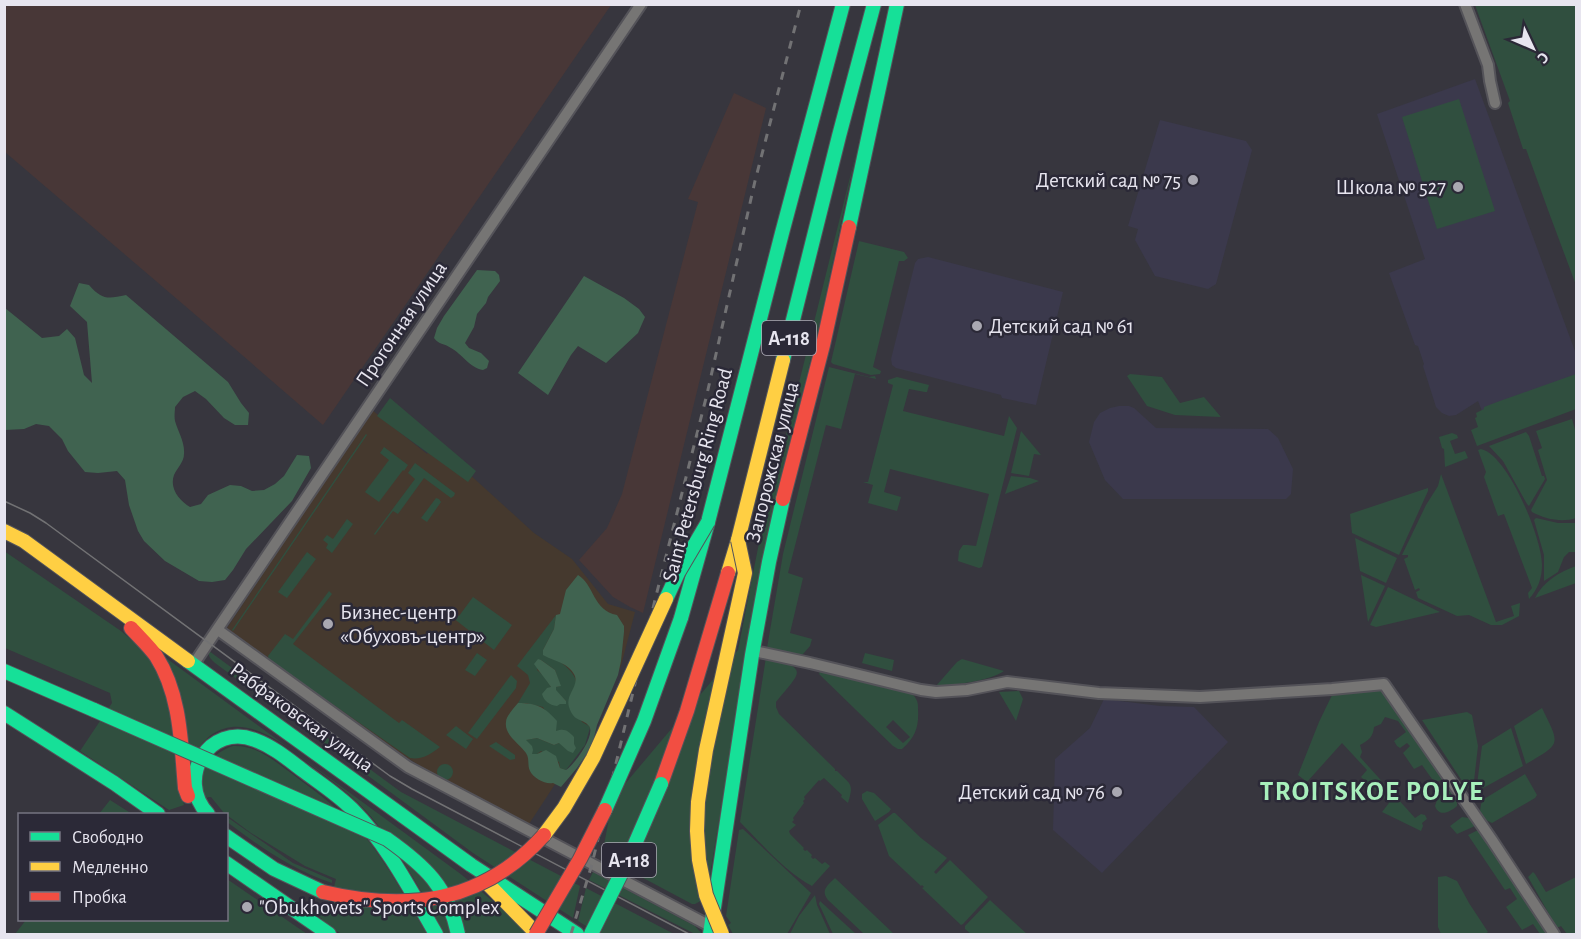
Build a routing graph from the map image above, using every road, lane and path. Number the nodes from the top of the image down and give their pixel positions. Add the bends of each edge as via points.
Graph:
1 (641, 4) edge
2 (843, 4) edge
3 (874, 4) edge
4 (897, 4) edge
5 (1465, 4) edge
6 (1495, 103) dead end
7 (708, 522) junction
8 (4, 533) edge
9 (738, 540) junction
10 (112, 606) junction
11 (218, 630) junction
12 (753, 651) junction
13 (4, 664) edge
14 (193, 665) junction
15 (4, 671) edge
16 (24, 679) junction
17 (4, 713) edge
18 (157, 813) edge
19 (197, 813) edge
20 (207, 813) edge
21 (228, 837) edge
22 (228, 863) edge
23 (471, 865) junction
24 (715, 932) edge
25 (329, 934) edge
26 (436, 934) edge
27 (458, 934) edge
28 (536, 934) edge
29 (577, 934) edge
30 (591, 934) edge
31 (1554, 934) edge

1 - 11 street, Прогонная улица
2 - 7 main road, Saint Petersburg Ring Road / А-118
3 - 9 main road, А-118
4 - 12 main road, Запорожская улица via 848,234 770,560
5 - 6 street via 1488,65
7 - 21 main road, bridge via 678,573 593,758 565,808 525,854 492,877 433,899 381,903 323,892 274,868
7 - 28 main road, Saint Petersburg Ring Road / А-118, bridge via 681,618 619,782
8 - 10 main road, Рабфаковская улица via 24,541
9 - 24 main road, bridge via 745,573 698,802 699,860 717,925
9 - 30 main road, А-118, bridge via 661,784
10 - 14 main road, Рабфаковская улица
10 - 19 main road via 155,654 167,675 173,693 185,788
11 - 14 street, Прогонная улица
11 - 24 street via 408,767
12 - 24 main road, Запорожская улица
12 - 31 street via 936,692 1007,682 1099,693 1200,697 1384,684
13 - 16 main road
14 - 23 main road, Рабфаковская улица
15 - 16 main road
16 - 27 main road, bridge via 387,839 436,880 450,904
17 - 18 main road
20 - 26 main road via 196,798 194,779 200,760 212,746 233,736 270,746 357,814 384,848
22 - 25 main road
23 - 28 main road
23 - 29 main road, Рабфаковская улица

